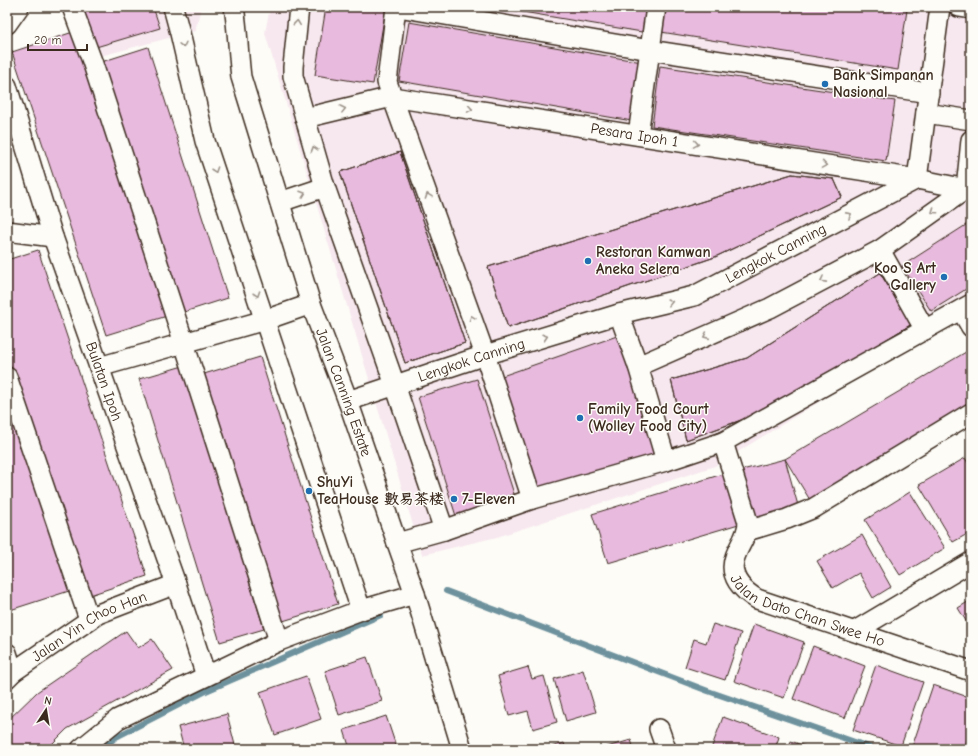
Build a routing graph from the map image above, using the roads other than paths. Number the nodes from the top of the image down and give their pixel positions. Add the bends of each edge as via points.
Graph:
1 (19, 7) edge
2 (72, 7) edge
3 (173, 7) edge
4 (234, 7) edge
5 (245, 7) edge
6 (299, 7) edge
7 (397, 7) edge
8 (656, 7) edge
9 (940, 7) edge
10 (7, 24) edge
11 (238, 32) junction
12 (650, 50) junction
13 (7, 86) edge
14 (928, 93) junction
15 (392, 97) junction
16 (926, 113) junction
17 (305, 118) junction
18 (971, 120) edge
19 (638, 135) junction
20 (15, 138) edge
21 (971, 140) edge
22 (917, 179) junction
23 (325, 187) junction
24 (966, 189) junction
25 (280, 202) junction
26 (7, 231) edge
27 (53, 237) junction
28 (880, 250) junction
29 (311, 304) junction
30 (966, 307) edge
31 (619, 314) junction
32 (265, 320) junction
33 (971, 327) edge
34 (924, 330) junction
35 (184, 343) junction
36 (485, 355) junction
37 (638, 366) junction
38 (99, 367) junction
39 (7, 377) edge
40 (395, 385) junction
41 (348, 400) junction
42 (971, 413) edge
43 (723, 442) junction
44 (666, 461) junction
45 (532, 499) junction
46 (444, 530) junction
47 (747, 531) junction
48 (397, 543) junction
49 (971, 562) edge
50 (176, 584) junction
51 (415, 594) junction
52 (361, 610) junction
53 (89, 620) junction
54 (855, 631) junction
55 (279, 641) junction
56 (7, 653) edge
57 (970, 670) edge
58 (10, 674) edge
59 (206, 676) junction
60 (659, 729) dead end
61 (81, 749) edge
62 (462, 749) edge
63 (666, 749) edge

1 - 10 street
2 - 35 street
3 -> 32 street via 205,141
4 - 11 street, Jalan Canning Estate
5 - 11 street, Jalan Canning Estate
17 -> 6 street via 293,72
7 - 12 street
7 - 15 street via 386,82
8 - 12 street
9 - 14 street
11 - 25 street, Jalan Canning Estate via 241,77
12 - 14 street
12 - 19 street
13 - 20 street, Bulatan Ipoh
14 - 16 street
17 -> 15 street, Pesara Ipoh 1
15 -> 19 street, Pesara Ipoh 1
36 -> 15 street
16 - 18 street
16 - 22 street
23 -> 17 street
19 -> 22 street, Pesara Ipoh 1
20 - 27 street, Bulatan Ipoh
21 - 24 street
22 - 24 street, Pesara Ipoh 1
31 -> 22 street, Lengkok Canning via 694,296
25 -> 23 street
23 - 40 street
24 -> 28 street
25 - 29 street, Jalan Canning Estate
26 - 27 street
27 - 38 street, Bulatan Ipoh
28 - 34 street
28 -> 37 street via 770,308
29 - 32 street
29 - 41 street, Jalan Canning Estate
30 - 33 street
30 - 34 street
36 -> 31 street, Lengkok Canning
31 - 37 street
32 - 35 street
32 - 52 street
34 - 43 street
35 - 38 street
35 - 55 street
36 - 40 street, Lengkok Canning
36 - 45 street
37 - 44 street
38 - 50 street, Bulatan Ipoh
39 - 53 street
40 - 41 street, Lengkok Canning
40 - 46 street
41 - 48 street, Jalan Canning Estate
42 - 47 street via 814,508
43 - 44 street
43 - 47 street via 748,522
44 - 45 street
45 - 46 street
46 - 48 street
47 - 54 street, Jalan Dato Chan Swee Ho via 734,558 734,573 739,585 748,594
48 - 51 street, Jalan Canning Estate
49 - 54 street
50 - 53 street, Jalan Yin Choo Han via 98,614
50 - 59 street, Bulatan Ipoh
51 - 52 street
51 - 62 street, Jalan Canning Estate
52 - 55 street
53 - 58 street, Jalan Yin Choo Han
54 - 57 street, Jalan Dato Chan Swee Ho
55 - 59 street
56 - 58 street
59 - 61 street via 118,719
60 - 63 street

